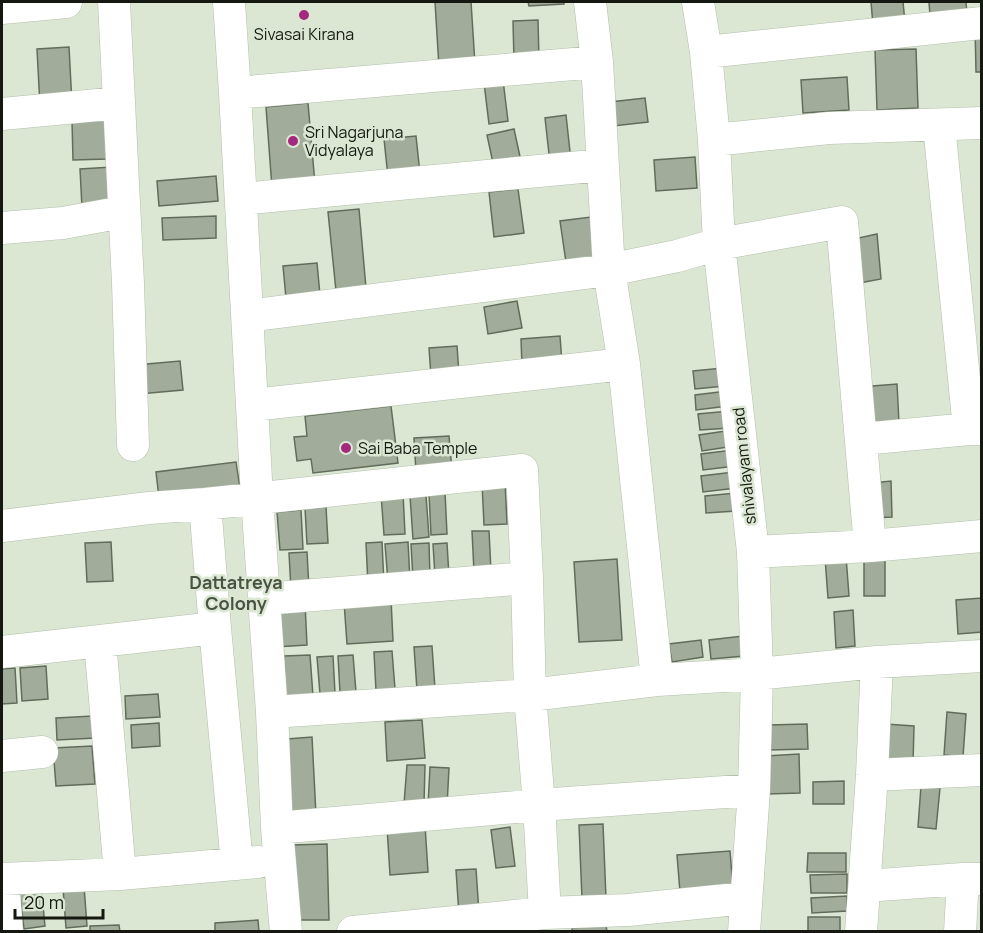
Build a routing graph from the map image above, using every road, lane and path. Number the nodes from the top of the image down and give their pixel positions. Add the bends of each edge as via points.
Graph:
1 (66, 2) edge
2 (114, 2) edge
3 (229, 2) edge
4 (590, 2) edge
5 (699, 2) edge
6 (2, 8) edge
7 (981, 23) edge
8 (706, 52) junction
9 (597, 62) junction
10 (235, 93) junction
11 (119, 103) junction
12 (2, 114) edge
13 (981, 123) edge
14 (939, 125) junction
15 (714, 140) junction
16 (603, 165) junction
17 (241, 199) junction
18 (123, 212) junction
19 (2, 228) edge
20 (719, 244) junction
21 (609, 270) junction
22 (248, 316) junction
23 (970, 321) edge
24 (624, 364) junction
25 (252, 405) junction
26 (975, 429) edge
27 (862, 438) junction
28 (133, 445) dead end
29 (257, 498) junction
30 (205, 504) junction
31 (2, 526) edge
32 (981, 536) edge
33 (870, 546) junction
34 (753, 552) junction
35 (527, 578) junction
36 (264, 599) junction
37 (215, 628) junction
38 (100, 641) junction
39 (2, 652) edge
40 (981, 656) edge
41 (877, 662) junction
42 (757, 674) junction
43 (657, 680) junction
44 (530, 695) junction
45 (272, 712) junction
46 (42, 752) dead end
47 (2, 756) edge
48 (981, 770) edge
49 (872, 775) junction
50 (754, 790) junction
51 (539, 805) junction
52 (277, 828) junction
53 (280, 860) junction
54 (237, 864) junction
55 (120, 874) junction
56 (2, 879) edge
57 (972, 879) edge
58 (865, 885) junction
59 (746, 898) junction
60 (545, 913) junction
61 (628, 921) edge
62 (510, 924) edge
63 (404, 929) edge
64 (7, 932) edge
65 (286, 932) edge
66 (352, 932) edge
67 (744, 932) edge
68 (861, 932) edge
69 (960, 932) edge

1 - 6 street
2 - 11 street
3 - 10 street
4 - 9 street
5 - 8 street, shivalayam road
7 - 8 street
8 - 15 street, shivalayam road
9 - 10 street
9 - 16 street
10 - 17 street
11 - 12 street
11 - 18 street
13 - 14 street
14 - 15 street via 829,128
14 - 23 street
15 - 20 street, shivalayam road
16 - 17 street
16 - 21 street
17 - 22 street
18 - 19 street via 63,223
18 - 28 street
20 - 21 street
20 - 27 street via 842,222
20 - 34 street, shivalayam road
21 - 22 street
21 - 24 street
22 - 25 street
23 - 26 street
24 - 25 street
24 - 43 street
25 - 29 street
26 - 27 street
27 - 33 street
29 - 30 street
29 - 35 street via 522,470
29 - 36 street
30 - 31 street
30 - 37 street
32 - 33 street
33 - 34 street
34 - 42 street, shivalayam road
35 - 36 street
35 - 44 street
36 - 45 street
37 - 38 street
37 - 54 street
38 - 39 street
38 - 55 street
40 - 41 street
41 - 42 street
41 - 49 street
42 - 43 street
42 - 50 street, shivalayam road
43 - 44 street
44 - 45 street
44 - 51 street
45 - 52 street
46 - 47 street
48 - 49 street
49 - 58 street
50 - 51 street
50 - 59 street, shivalayam road
51 - 52 street
51 - 60 street
52 - 53 street
53 - 54 street
53 - 65 street
54 - 55 street
55 - 56 street
56 - 64 street
57 - 58 street
57 - 69 street
58 - 68 street
59 - 61 street
59 - 67 street, shivalayam road
60 - 61 street
60 - 62 street
62 - 63 street
63 - 66 street

